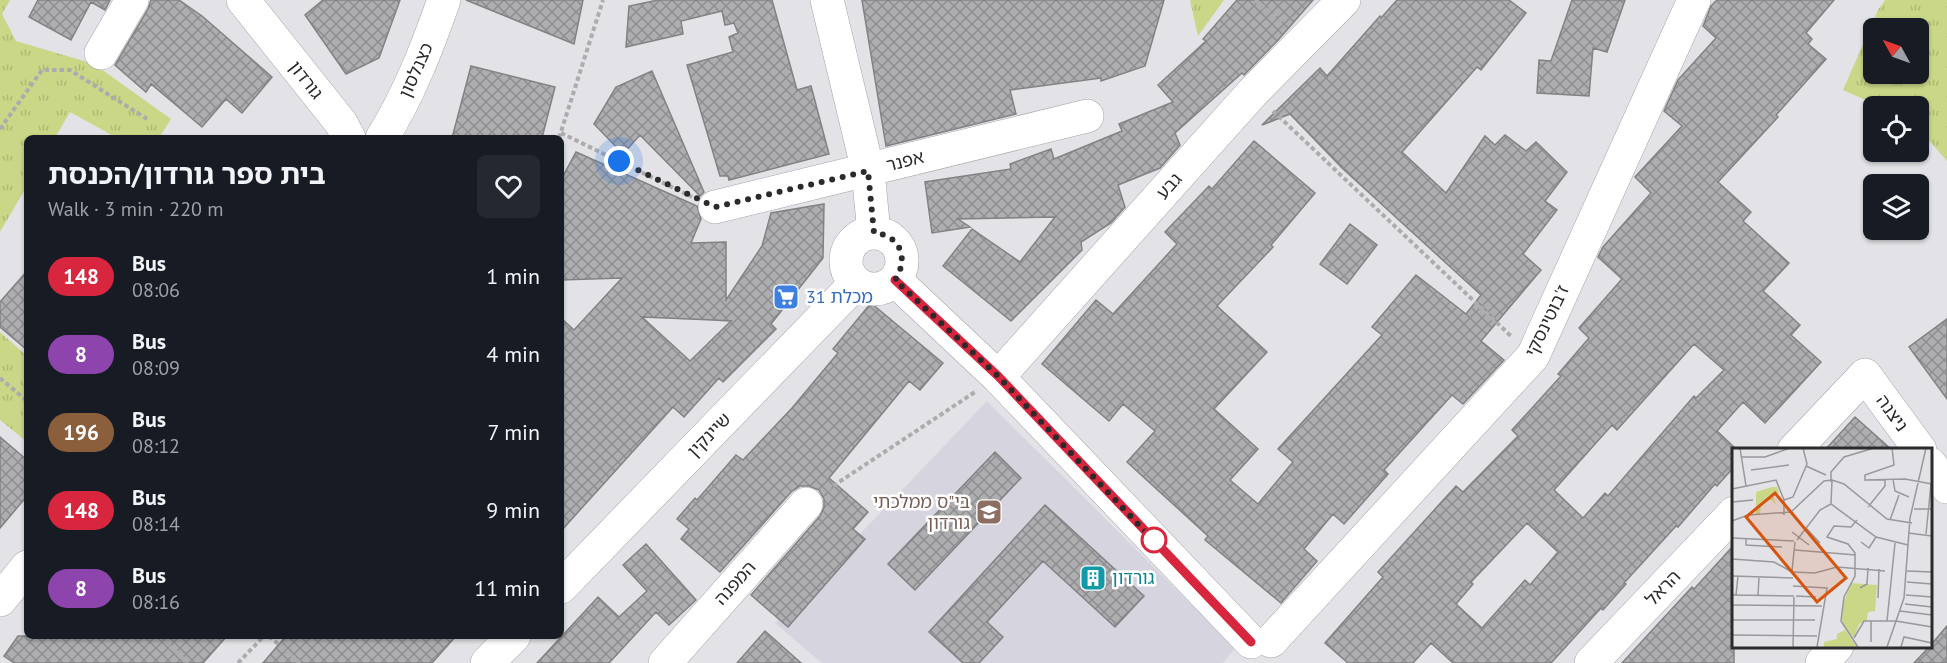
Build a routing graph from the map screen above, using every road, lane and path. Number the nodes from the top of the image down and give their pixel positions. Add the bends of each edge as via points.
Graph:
1 (132, 0) edge
2 (243, 0) edge
3 (444, 0) edge
4 (603, 0) edge
5 (827, 0) edge
6 (1255, 0) edge
7 (1344, 0) edge
8 (1694, 0) edge
9 (1305, 39) junction
10 (101, 53) dead end
11 (1253, 92) junction
12 (328, 108) junction
13 (1087, 116) dead end
14 (147, 119) dead end
15 (0, 129) edge
16 (387, 130) edge
17 (561, 133) joint
18 (348, 135) edge
19 (868, 171) junction
20 (715, 207) joint
21 (874, 233) junction
22 (895, 280) junction
23 (856, 283) junction
24 (1533, 356) junction
25 (998, 376) junction
26 (0, 378) edge
27 (24, 398) edge
28 (1947, 443) edge
29 (1796, 448) edge
30 (1919, 448) edge
31 (1932, 454) edge
32 (1932, 467) edge
33 (1947, 487) edge
34 (806, 504) joint
35 (1732, 515) edge
36 (24, 571) edge
37 (564, 584) edge
38 (0, 600) edge
39 (162, 639) edge
40 (261, 639) edge
41 (272, 639) edge
42 (511, 639) edge
43 (1835, 648) edge
44 (1262, 657) edge
45 (188, 663) edge
46 (238, 663) edge
47 (300, 663) edge
48 (487, 663) edge
49 (665, 663) edge
50 (1591, 663) edge
51 (1821, 663) edge

1 - 10 street
2 - 12 street, גורדון
3 - 16 street, כצנלסון via 424,58
4 - 17 path
5 - 19 street
6 - 9 path
7 - 9 street, גבע
8 - 24 street, ז'בוטינסקי
9 - 11 street, גבע
11 - 24 path
11 - 25 street, גבע
12 - 16 street, גורדון
12 - 18 street
13 - 19 street, אפנר
14 - 15 path via 70,70 42,70
17 - 20 path
19 - 20 street, אפנר
19 - 21 street
21 - 22 street via 888,237 901,251 901,272
21 - 23 street via 864,235 849,248 846,264
22 - 23 street via 873,290
22 - 25 street
23 - 37 street, שיינקין
24 - 44 street, ז'בוטינסקי
25 - 34 path
25 - 44 street
26 - 27 path
28 - 31 street
29 - 30 street, ניצנה via 1865,375
32 - 33 street
34 - 49 street, המפנה
35 - 50 street, הראל
36 - 38 street
39 - 45 path
40 - 46 path
41 - 47 path
42 - 48 street
43 - 51 street

